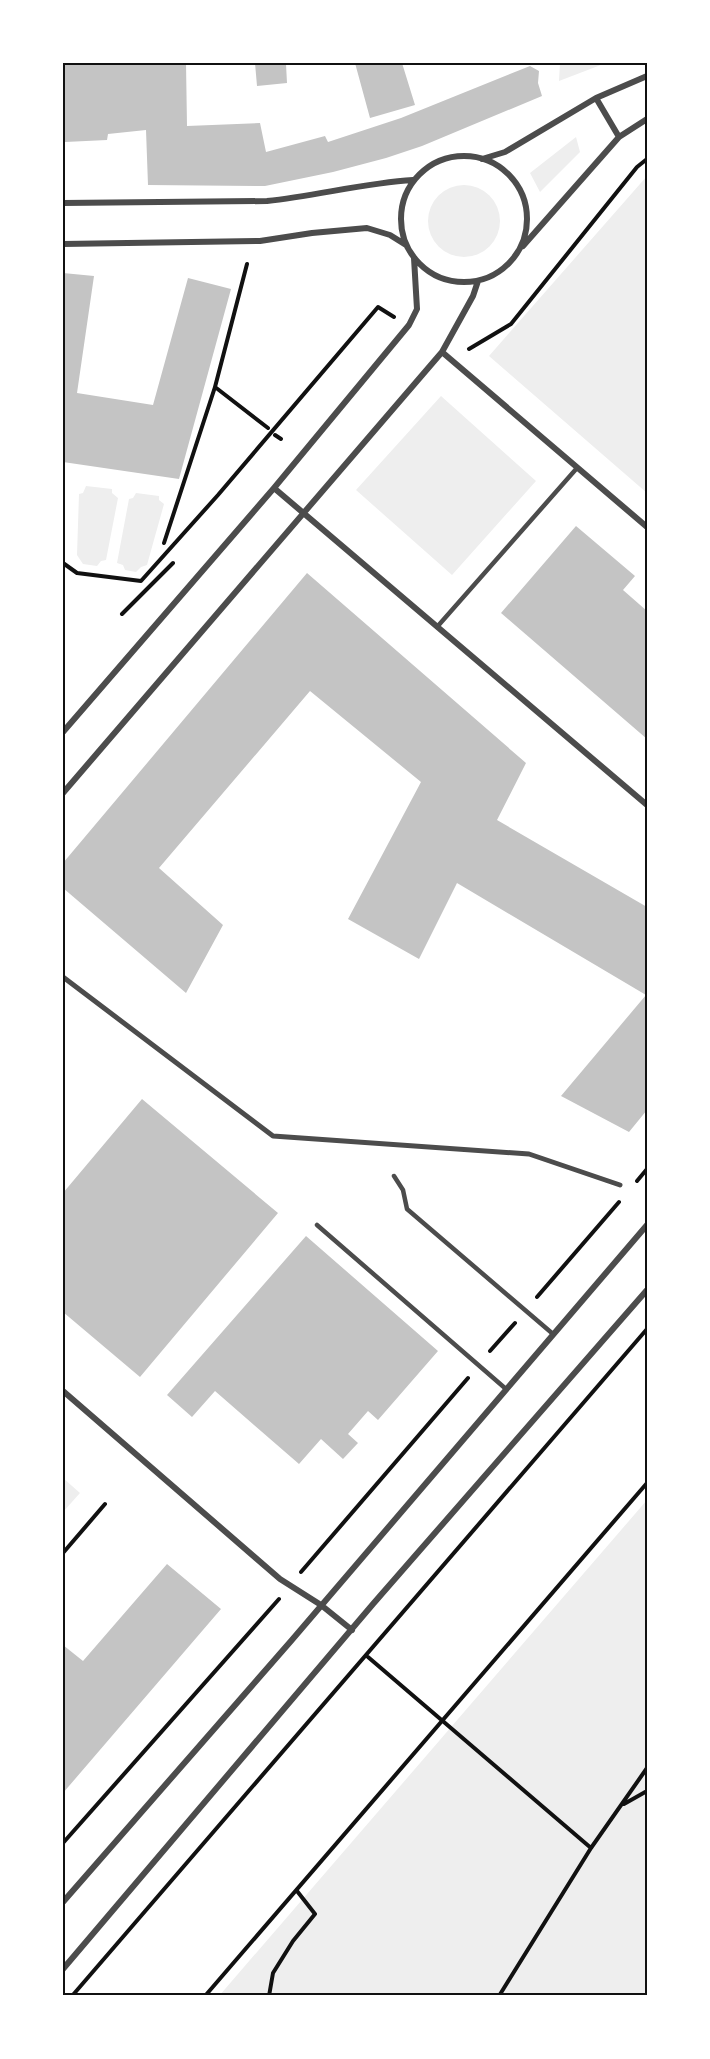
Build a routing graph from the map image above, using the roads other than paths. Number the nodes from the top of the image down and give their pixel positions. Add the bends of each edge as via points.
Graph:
1 (647, 76) edge
2 (596, 98) junction
3 (647, 119) edge
4 (619, 137) junction
5 (482, 159) junction
6 (413, 180) junction
7 (63, 203) edge
8 (63, 244) edge
9 (406, 244) junction
10 (515, 256) junction
11 (414, 258) junction
12 (478, 281) junction
13 (442, 352) junction
14 (578, 468) junction
15 (274, 489) junction
16 (304, 514) junction
17 (647, 527) edge
18 (437, 627) junction
19 (63, 732) edge
20 (63, 793) edge
21 (647, 805) edge
22 (63, 977) edge
23 (394, 1176) dead end
24 (620, 1185) dead end
25 (316, 1225) dead end
26 (647, 1225) edge
27 (647, 1290) edge
28 (553, 1334) junction
29 (506, 1389) junction
30 (63, 1390) edge
31 (321, 1605) junction
32 (352, 1630) junction
33 (63, 1902) edge
34 (63, 1969) edge

1 - 2 street
2 - 4 street
2 - 5 street via 505,152
3 - 4 street
4 - 10 street
5 - 6 street via 444,159
5 - 10 street via 504,171 525,203 527,227
6 - 7 street via 267,201
6 - 9 street via 400,214
8 - 9 street via 274,240 367,228
9 - 11 street
10 - 12 street via 498,272
11 - 12 street via 446,280
11 - 15 street via 417,309 409,325
12 - 13 street
13 - 14 street
13 - 16 street
14 - 17 street
14 - 18 lane
15 - 16 street
15 - 19 street
16 - 18 street
16 - 20 street
18 - 21 street
22 - 24 street via 273,1136 529,1154
23 - 28 lane via 403,1190 407,1209
25 - 29 lane
26 - 28 street
27 - 32 street
28 - 29 street
29 - 31 street
30 - 31 street via 280,1579
31 - 32 street
31 - 33 street
32 - 34 street

